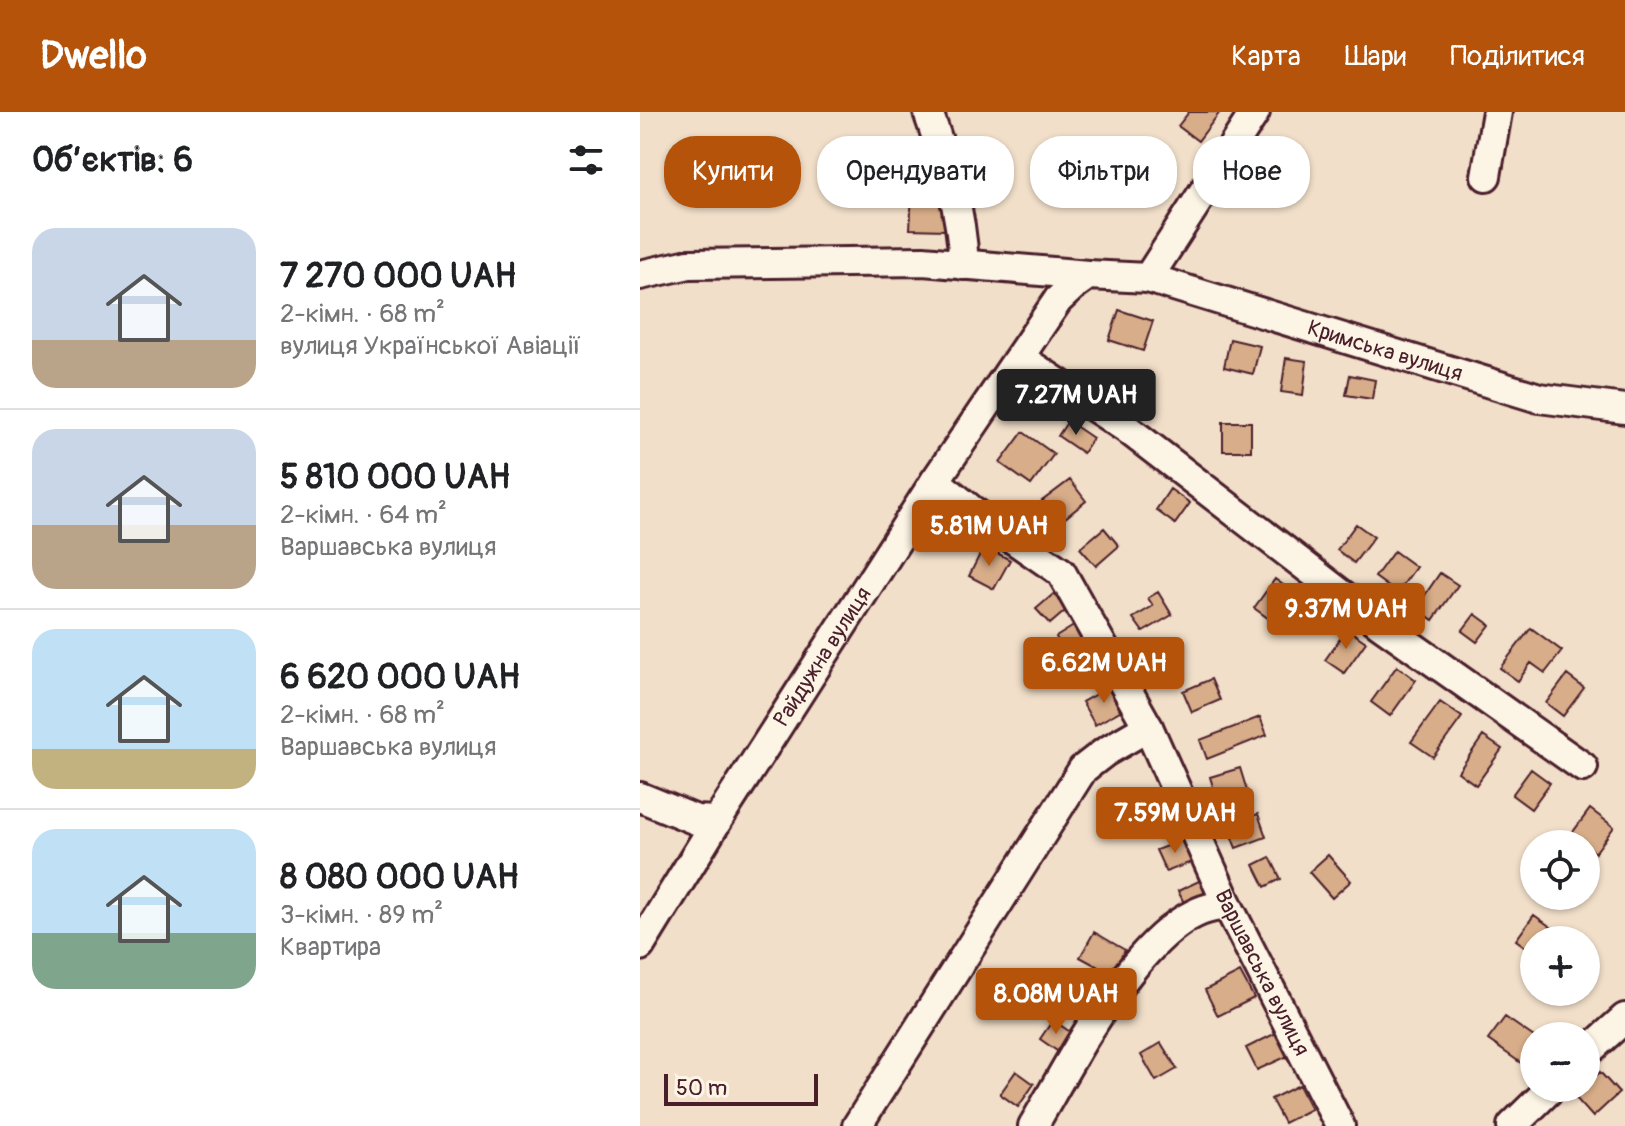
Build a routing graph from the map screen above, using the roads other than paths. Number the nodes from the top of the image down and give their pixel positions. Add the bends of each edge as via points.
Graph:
1 (928, 112) edge
2 (1255, 112) edge
3 (1497, 112) edge
4 (1486, 176) dead end
5 (964, 265) junction
6 (640, 275) edge
7 (1088, 275) junction
8 (1148, 278) junction
9 (1020, 358) junction
10 (1625, 409) edge
11 (935, 481) junction
12 (1148, 727) junction
13 (1583, 767) dead end
14 (640, 797) edge
15 (717, 821) junction
16 (1228, 906) junction
17 (640, 946) edge
18 (1625, 1018) edge
19 (1600, 1040) edge
20 (1537, 1102) edge
21 (857, 1126) edge
22 (1033, 1126) edge
23 (1340, 1126) edge
24 (1512, 1126) edge

1 - 5 street via 952,180
2 - 8 street
3 - 4 street
5 - 6 street via 689,264
5 - 7 street
7 - 8 street
7 - 9 street, Райдужна вулиця via 1058,300
8 - 10 street, Кримська вулиця via 1539,398
9 - 11 street, Райдужна вулиця
9 - 13 street via 1126,428 1379,623
11 - 12 street, Варшавська вулиця via 1061,572
11 - 15 street, Райдужна вулиця
12 - 16 street, Варшавська вулиця
12 - 21 street via 1083,769
14 - 15 street via 696,820
15 - 17 street, Райдужна вулиця
16 - 22 street via 1206,908 1166,932 1139,957
16 - 23 street, Варшавська вулиця
18 - 19 street
20 - 24 street

